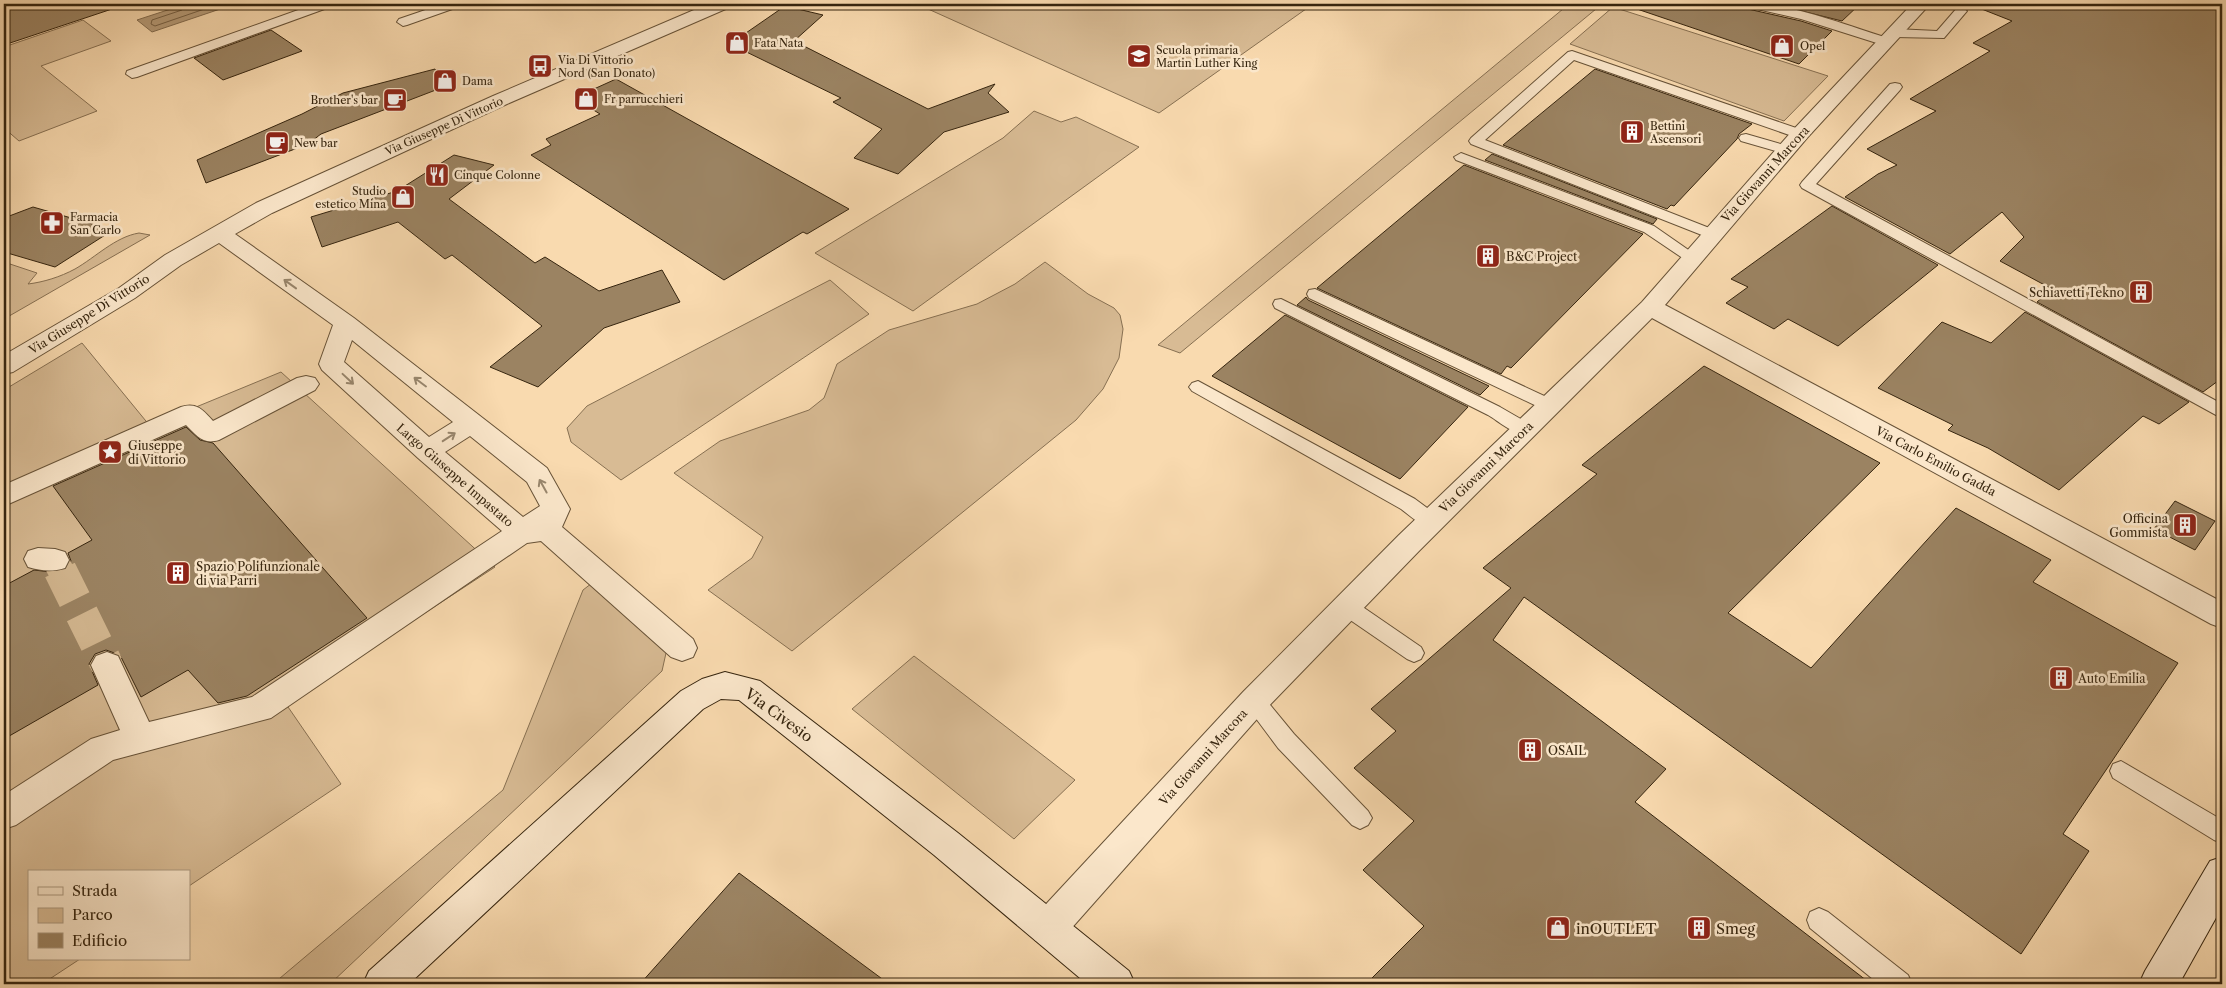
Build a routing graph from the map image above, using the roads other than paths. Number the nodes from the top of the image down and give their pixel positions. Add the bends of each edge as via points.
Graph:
1 (326, 4) edge
2 (454, 4) edge
3 (722, 4) edge
4 (1752, 4) edge
5 (1921, 4) edge
6 (1961, 11) dead end
7 (403, 22) dead end
8 (1891, 38) junction
9 (132, 74) dead end
10 (1895, 86) dead end
11 (1746, 138) dead end
12 (1793, 142) junction
13 (1460, 157) dead end
14 (219, 233) junction
15 (1712, 234) junction
16 (1692, 258) junction
17 (173, 260) junction
18 (1315, 294) dead end
19 (1281, 304) dead end
20 (1650, 307) junction
21 (346, 323) junction
22 (4, 347) edge
23 (4, 366) edge
24 (306, 384) dead end
25 (1198, 387) dead end
26 (1550, 405) junction
27 (2222, 411) edge
28 (472, 422) junction
29 (1525, 429) junction
30 (426, 451) junction
31 (4, 496) edge
32 (1432, 521) junction
33 (541, 524) junction
34 (1347, 607) junction
35 (2222, 616) edge
36 (682, 648) dead end
37 (1414, 653) dead end
38 (107, 666) tunnel mouth
39 (1254, 701) junction
40 (140, 738) junction
41 (2121, 771) dead end
42 (4, 814) edge
43 (1360, 818) dead end
44 (2222, 832) edge
45 (2222, 873) edge
46 (1819, 920) dead end
47 (1048, 928) junction
48 (382, 984) edge
49 (1116, 984) edge
50 (1899, 984) edge
51 (2158, 984) edge

1 - 9 lane
2 - 7 lane
3 - 14 street, Via Giuseppe Di Vittorio via 500,100 264,208
4 - 8 lane
5 - 8 street, Via Giovanni Marcora
6 - 8 lane via 1940,35
8 - 12 street, Via Giovanni Marcora
10 - 27 lane via 1807,185
11 - 12 lane
12 - 15 street, Via Giovanni Marcora
12 - 15 lane via 1572,55 1476,141
13 - 16 lane via 1649,229
14 - 17 street, Via Giuseppe Di Vittorio
21 -> 14 street
15 - 16 street, Via Giovanni Marcora
16 - 20 street, Via Giovanni Marcora
17 - 22 street, Via Giuseppe Di Vittorio via 113,286
17 - 23 street, Via Giuseppe Di Vittorio via 127,293
18 - 26 lane
19 - 29 lane
20 - 26 street, Via Giovanni Marcora
20 - 35 street, Via Carlo Emilio Gadda
28 -> 21 street
21 -> 30 street, Largo Giuseppe Impastato via 331,364
24 - 31 street via 210,434 190,413
25 - 32 lane via 1408,504
26 - 29 street, Via Giovanni Marcora
30 -> 28 street
33 -> 28 street via 537,475
29 - 32 street, Via Giovanni Marcora
30 - 33 street, Largo Giuseppe Impastato via 506,517
32 - 34 street, Via Giovanni Marcora
33 - 36 street
33 - 40 street via 260,708
34 - 37 lane
34 - 39 street, Via Giovanni Marcora
38 - 40 street
39 - 43 lane via 1286,741
39 - 47 street, Via Giovanni Marcora
40 - 42 street via 103,749
41 - 44 lane
45 - 51 street
46 - 50 lane
47 - 48 street, Via Civesio via 749,690 730,684 710,689 692,700
47 - 49 street, Via Civesio

